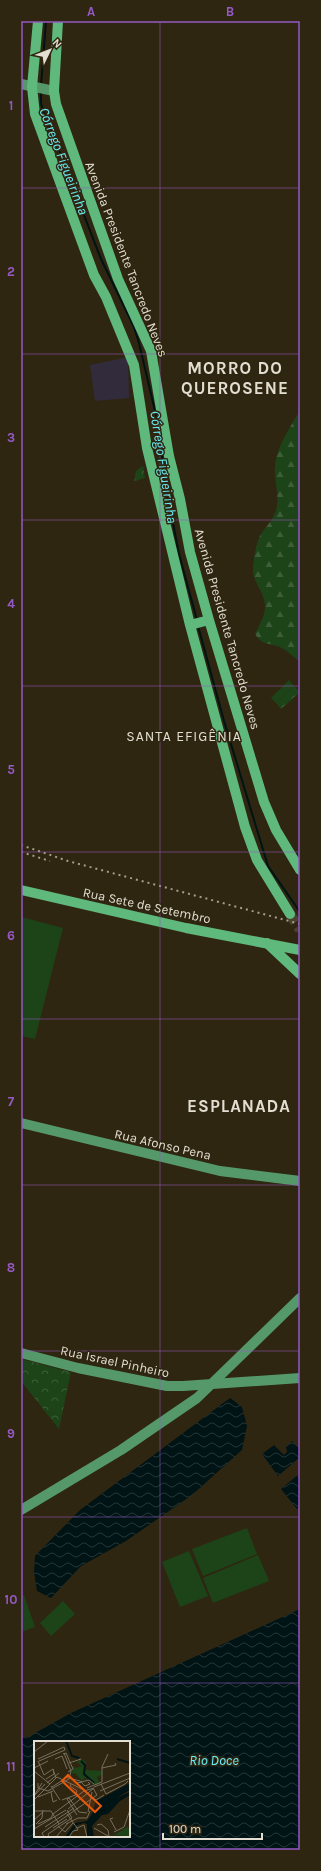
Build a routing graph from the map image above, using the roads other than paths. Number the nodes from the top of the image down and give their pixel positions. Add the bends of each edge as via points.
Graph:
1 (38, 21) edge
2 (58, 21) edge
3 (21, 84) edge
4 (37, 88) junction
5 (54, 91) junction
6 (209, 620) junction
7 (190, 624) junction
8 (300, 870) edge
9 (21, 890) edge
10 (290, 914) tunnel mouth
11 (267, 943) junction
12 (300, 951) edge
13 (299, 973) edge
14 (21, 1123) edge
15 (300, 1181) edge
16 (300, 1298) edge
17 (21, 1353) edge
18 (300, 1378) edge
19 (21, 1510) edge

1 - 4 main road
2 - 5 main road, Avenida Presidente Tancredo Neves
3 - 4 street
4 - 5 street
4 - 7 main road via 35,114 94,275 106,297 134,365 147,448
5 - 6 main road, Avenida Presidente Tancredo Neves via 63,126 118,279 151,351 169,456 190,552
6 - 7 main road
6 - 8 main road, Avenida Presidente Tancredo Neves via 264,802 276,830
7 - 10 main road via 253,851
9 - 11 main road, Rua Sete de Setembro via 186,928
11 - 12 main road, Rua Sete de Setembro
11 - 13 main road
12 - 13 main road via 294,961
14 - 15 street, Rua Afonso Pena via 220,1171
16 - 19 street via 197,1398 121,1450
17 - 18 street, Rua Israel Pinheiro, bridge via 78,1368 167,1386

